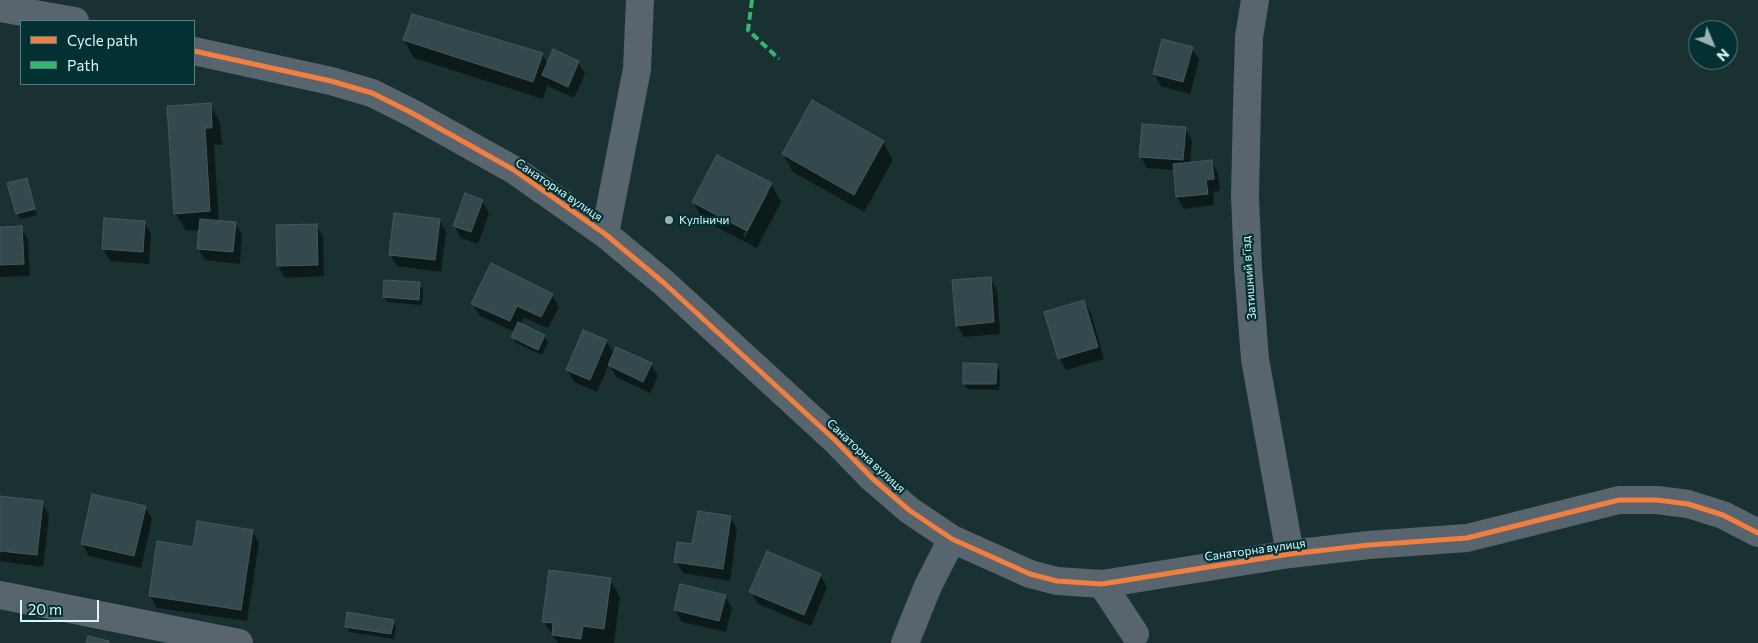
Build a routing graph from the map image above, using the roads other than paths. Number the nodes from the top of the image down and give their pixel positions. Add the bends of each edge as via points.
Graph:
1 (640, 0) edge
2 (1255, 0) edge
3 (0, 8) edge
4 (70, 20) edge
5 (195, 51) edge
6 (606, 234) junction
7 (1758, 532) edge
8 (952, 539) junction
9 (1290, 554) junction
10 (1102, 584) junction
11 (0, 595) edge
12 (1139, 640) edge
13 (238, 643) edge
14 (906, 643) edge

1 - 6 street via 637,70
2 - 9 street, Затишний в’їзд via 1249,37 1247,97 1245,196 1248,268 1255,359
3 - 4 street
5 - 6 street, Санаторна вулиця via 372,93 514,170
6 - 8 street, Санаторна вулиця via 735,347 872,478 909,510
7 - 9 street, Санаторна вулиця via 1723,515 1688,504 1619,500 1468,538
8 - 10 street, Санаторна вулиця via 1030,574 1057,581
8 - 14 street via 928,586
9 - 10 street, Санаторна вулиця
10 - 12 street
11 - 13 street

